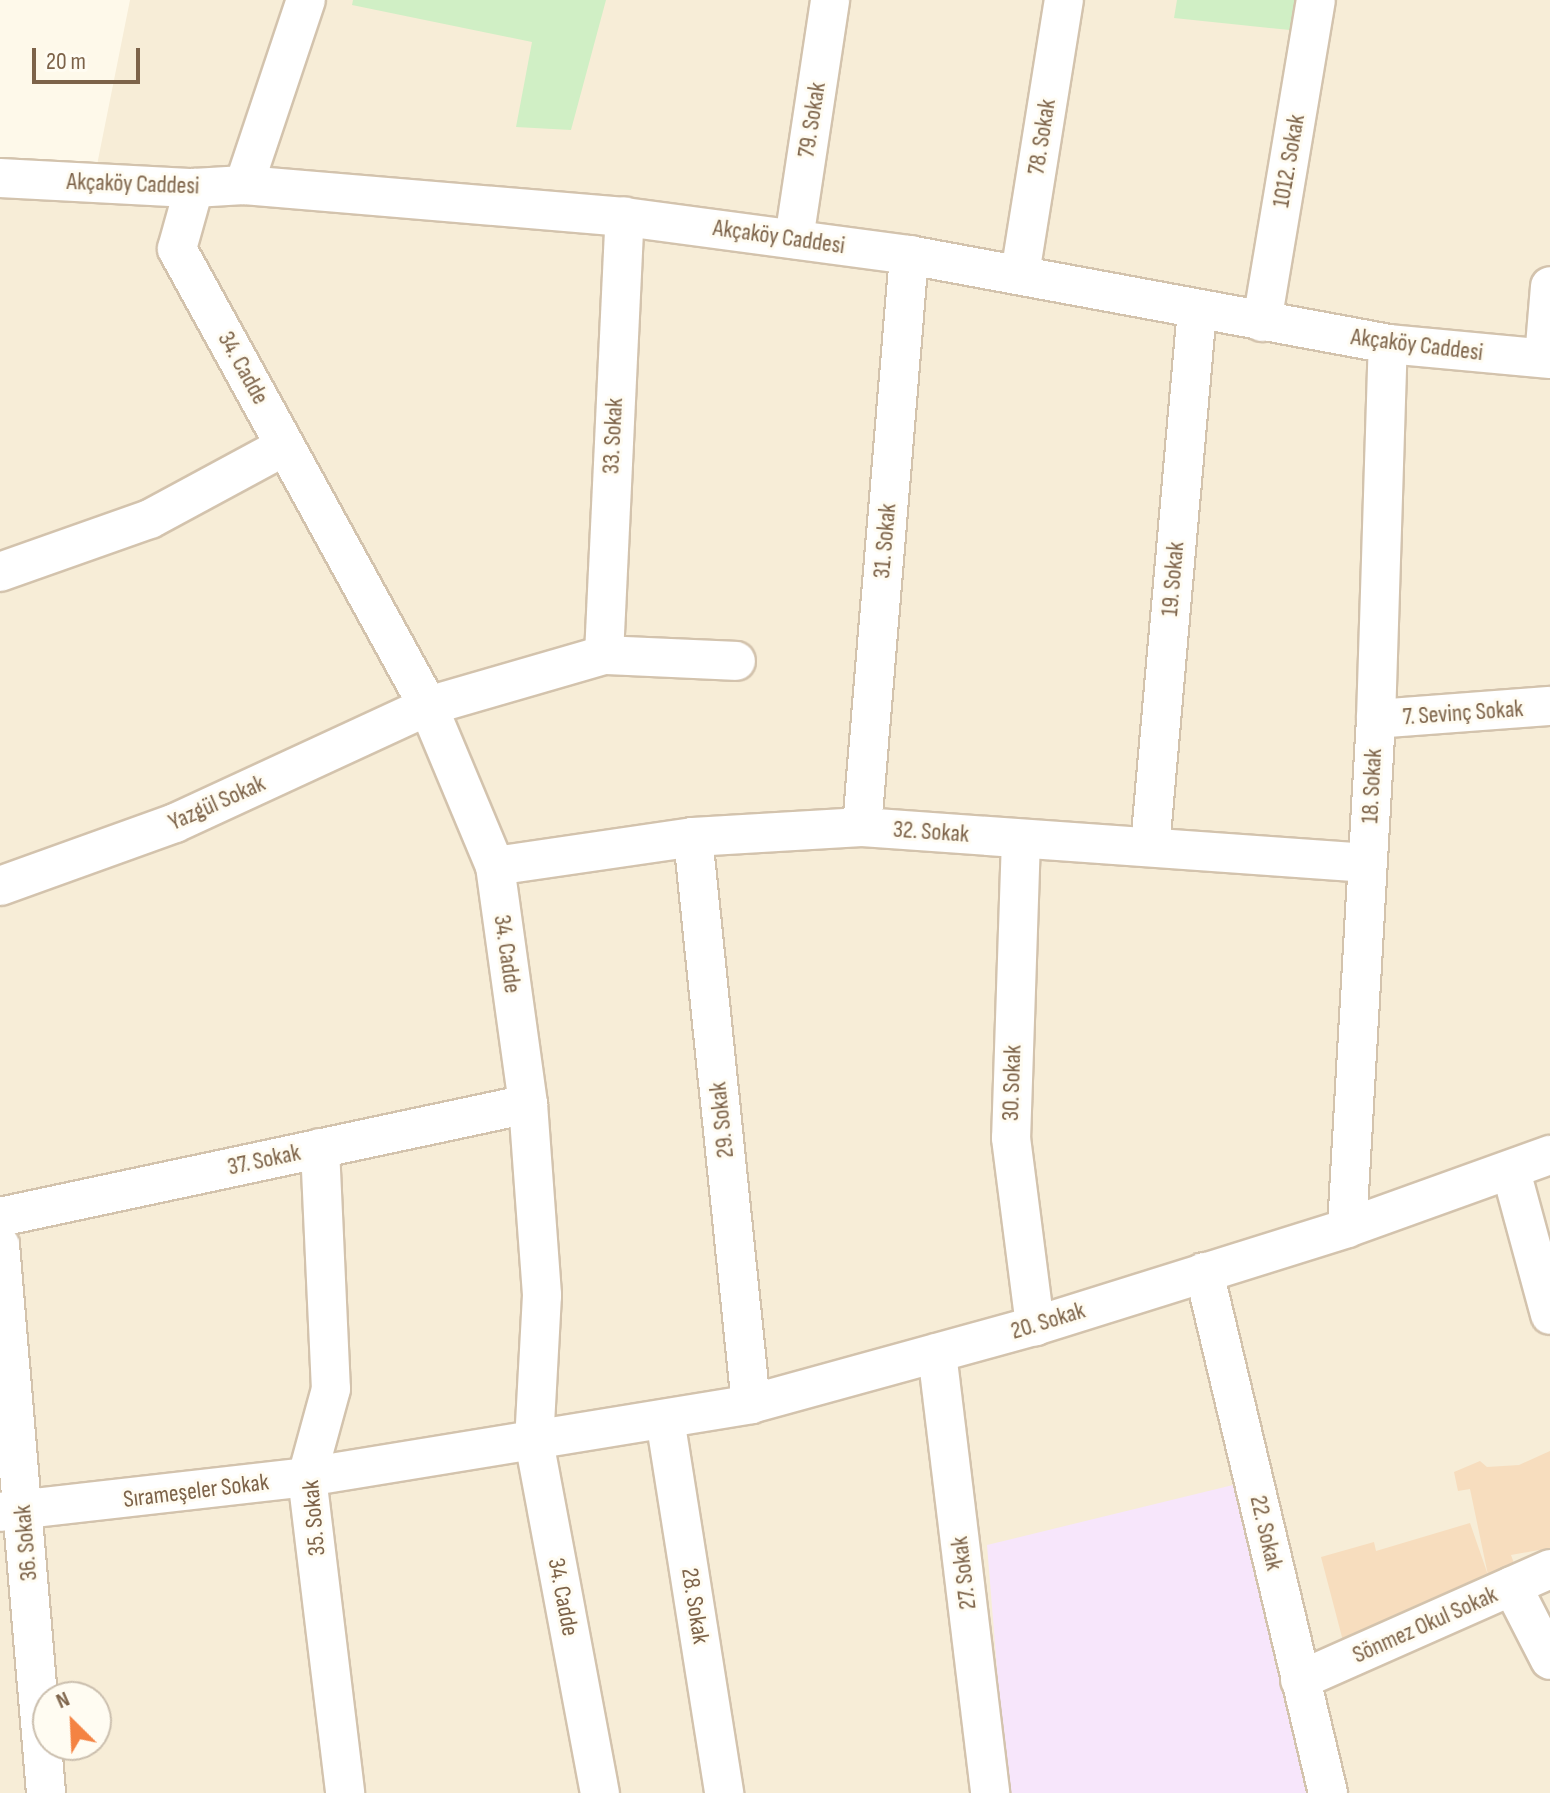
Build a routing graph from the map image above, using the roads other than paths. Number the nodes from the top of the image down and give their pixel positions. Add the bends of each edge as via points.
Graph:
1 (306, 0) edge
2 (830, 0) edge
3 (1064, 0) edge
4 (1316, 0) edge
5 (0, 178) edge
6 (244, 185) junction
7 (194, 188) junction
8 (625, 217) junction
9 (794, 239) junction
10 (909, 255) junction
11 (1020, 274) junction
12 (1550, 286) edge
13 (1197, 310) junction
14 (1262, 322) junction
15 (1388, 344) junction
16 (1547, 359) edge
17 (285, 446) junction
18 (0, 572) edge
19 (604, 655) junction
20 (736, 661) dead end
21 (428, 706) junction
22 (1550, 706) edge
23 (1376, 719) junction
24 (862, 827) junction
25 (693, 837) junction
26 (1021, 839) junction
27 (1150, 847) junction
28 (1368, 863) junction
29 (495, 866) junction
30 (0, 886) edge
31 (528, 1104) junction
32 (320, 1148) junction
33 (1550, 1155) edge
34 (1511, 1171) junction
35 (0, 1217) edge
36 (1347, 1228) junction
37 (0, 1245) edge
38 (1204, 1272) junction
39 (1550, 1315) edge
40 (1035, 1326) junction
41 (937, 1353) junction
42 (751, 1404) junction
43 (665, 1419) junction
44 (534, 1441) junction
45 (307, 1477) junction
46 (12, 1512) edge
47 (1550, 1569) edge
48 (1512, 1586) junction
49 (1550, 1660) edge
50 (1300, 1680) junction
51 (46, 1793) edge
52 (345, 1793) edge
53 (600, 1793) edge
54 (724, 1793) edge
55 (990, 1793) edge
56 (1328, 1793) edge

1 - 6 street
2 - 9 street, 79. Sokak
3 - 11 street, 78. Sokak
4 - 14 street, 1012. Sokak
5 - 7 street, Akçaköy Caddesi
6 - 7 street, Akçaköy Caddesi
6 - 8 street, Akçaköy Caddesi
7 - 17 street, 34. Cadde via 177,249
8 - 9 street, Akçaköy Caddesi
8 - 19 street, 33. Sokak
9 - 10 street, Akçaköy Caddesi
10 - 11 street, Akçaköy Caddesi
10 - 24 street, 31. Sokak
11 - 13 street, Akçaköy Caddesi
12 - 16 street
13 - 14 street, Akçaköy Caddesi
13 - 27 street, 19. Sokak
14 - 15 street, Akçaköy Caddesi
15 - 16 street, Akçaköy Caddesi
15 - 23 street, 18. Sokak
17 - 18 street via 150,519
17 - 21 street, 34. Cadde
19 - 20 street
19 - 21 street
21 - 29 street, 34. Cadde
21 - 30 street, Yazgül Sokak via 175,823
22 - 23 street, 7. Sevinç Sokak
23 - 28 street, 18. Sokak
24 - 25 street, 32. Sokak
24 - 26 street, 32. Sokak
25 - 29 street, 32. Sokak
25 - 42 street, 29. Sokak
26 - 27 street, 32. Sokak
26 - 40 street, 30. Sokak via 1011,1138
27 - 28 street, 32. Sokak
28 - 36 street, 18. Sokak
29 - 31 street, 34. Cadde
31 - 32 street, 37. Sokak
31 - 44 street, 34. Cadde via 542,1295
32 - 35 street, 37. Sokak
32 - 45 street, 35. Sokak via 331,1389
33 - 34 street, 20. Sokak
34 - 36 street, 20. Sokak
34 - 39 street
36 - 38 street, 20. Sokak
37 - 46 street, 36. Sokak
38 - 40 street, 20. Sokak
38 - 50 street, 22. Sokak
40 - 41 street, 20. Sokak
41 - 42 street, 20. Sokak
41 - 55 street, 27. Sokak
42 - 43 street, 20. Sokak
43 - 44 street, 20. Sokak
43 - 54 street, 28. Sokak
44 - 45 street, Sırameşeler Sokak
44 - 53 street, 34. Cadde
45 - 46 street, Sırameşeler Sokak
45 - 52 street, 35. Sokak
46 - 51 street, 36. Sokak
47 - 48 street, Sönmez Okul Sokak
48 - 49 street
48 - 50 street, Sönmez Okul Sokak
50 - 56 street, 22. Sokak

